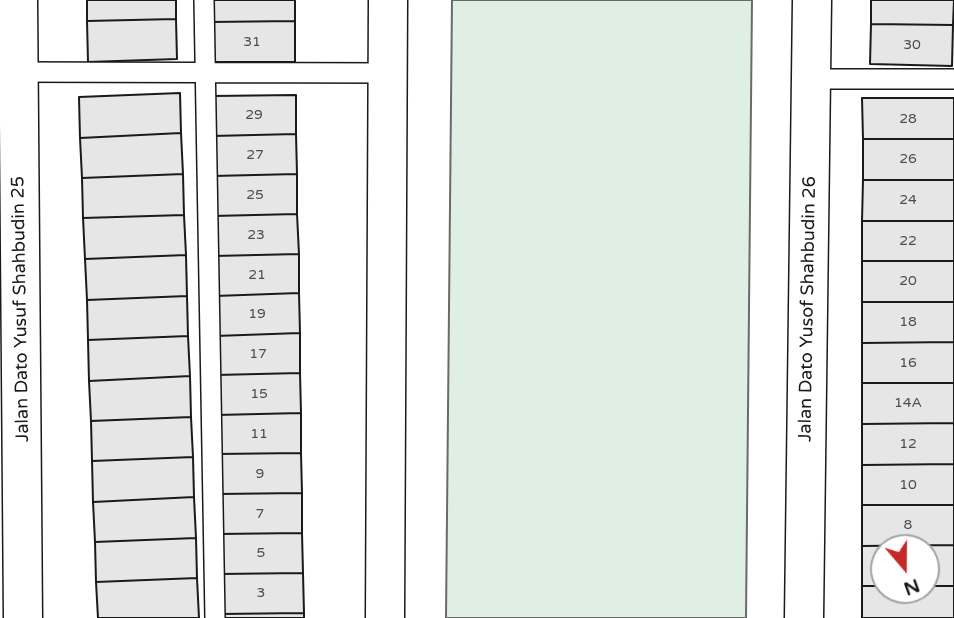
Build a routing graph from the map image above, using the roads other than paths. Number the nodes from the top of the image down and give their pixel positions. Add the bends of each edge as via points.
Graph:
1 (18, 0) edge
2 (204, 0) edge
3 (388, 0) edge
4 (812, 0) edge
5 (9, 72) edge
6 (206, 73) junction
7 (388, 73) junction
8 (811, 79) junction
9 (954, 79) edge
10 (23, 618) edge
11 (215, 618) edge
12 (385, 618) edge
13 (804, 618) edge

1 - 5 street, Jalan Dato Yusuf Shahbudin 25
2 - 6 lane
3 - 7 street
4 - 8 street, Jalan Dato Yusof Shahbudin 26
5 - 6 lane
5 - 10 street, Jalan Dato Yusuf Shahbudin 25
6 - 7 lane
6 - 11 lane
7 - 12 street
8 - 9 lane
8 - 13 street, Jalan Dato Yusof Shahbudin 26

